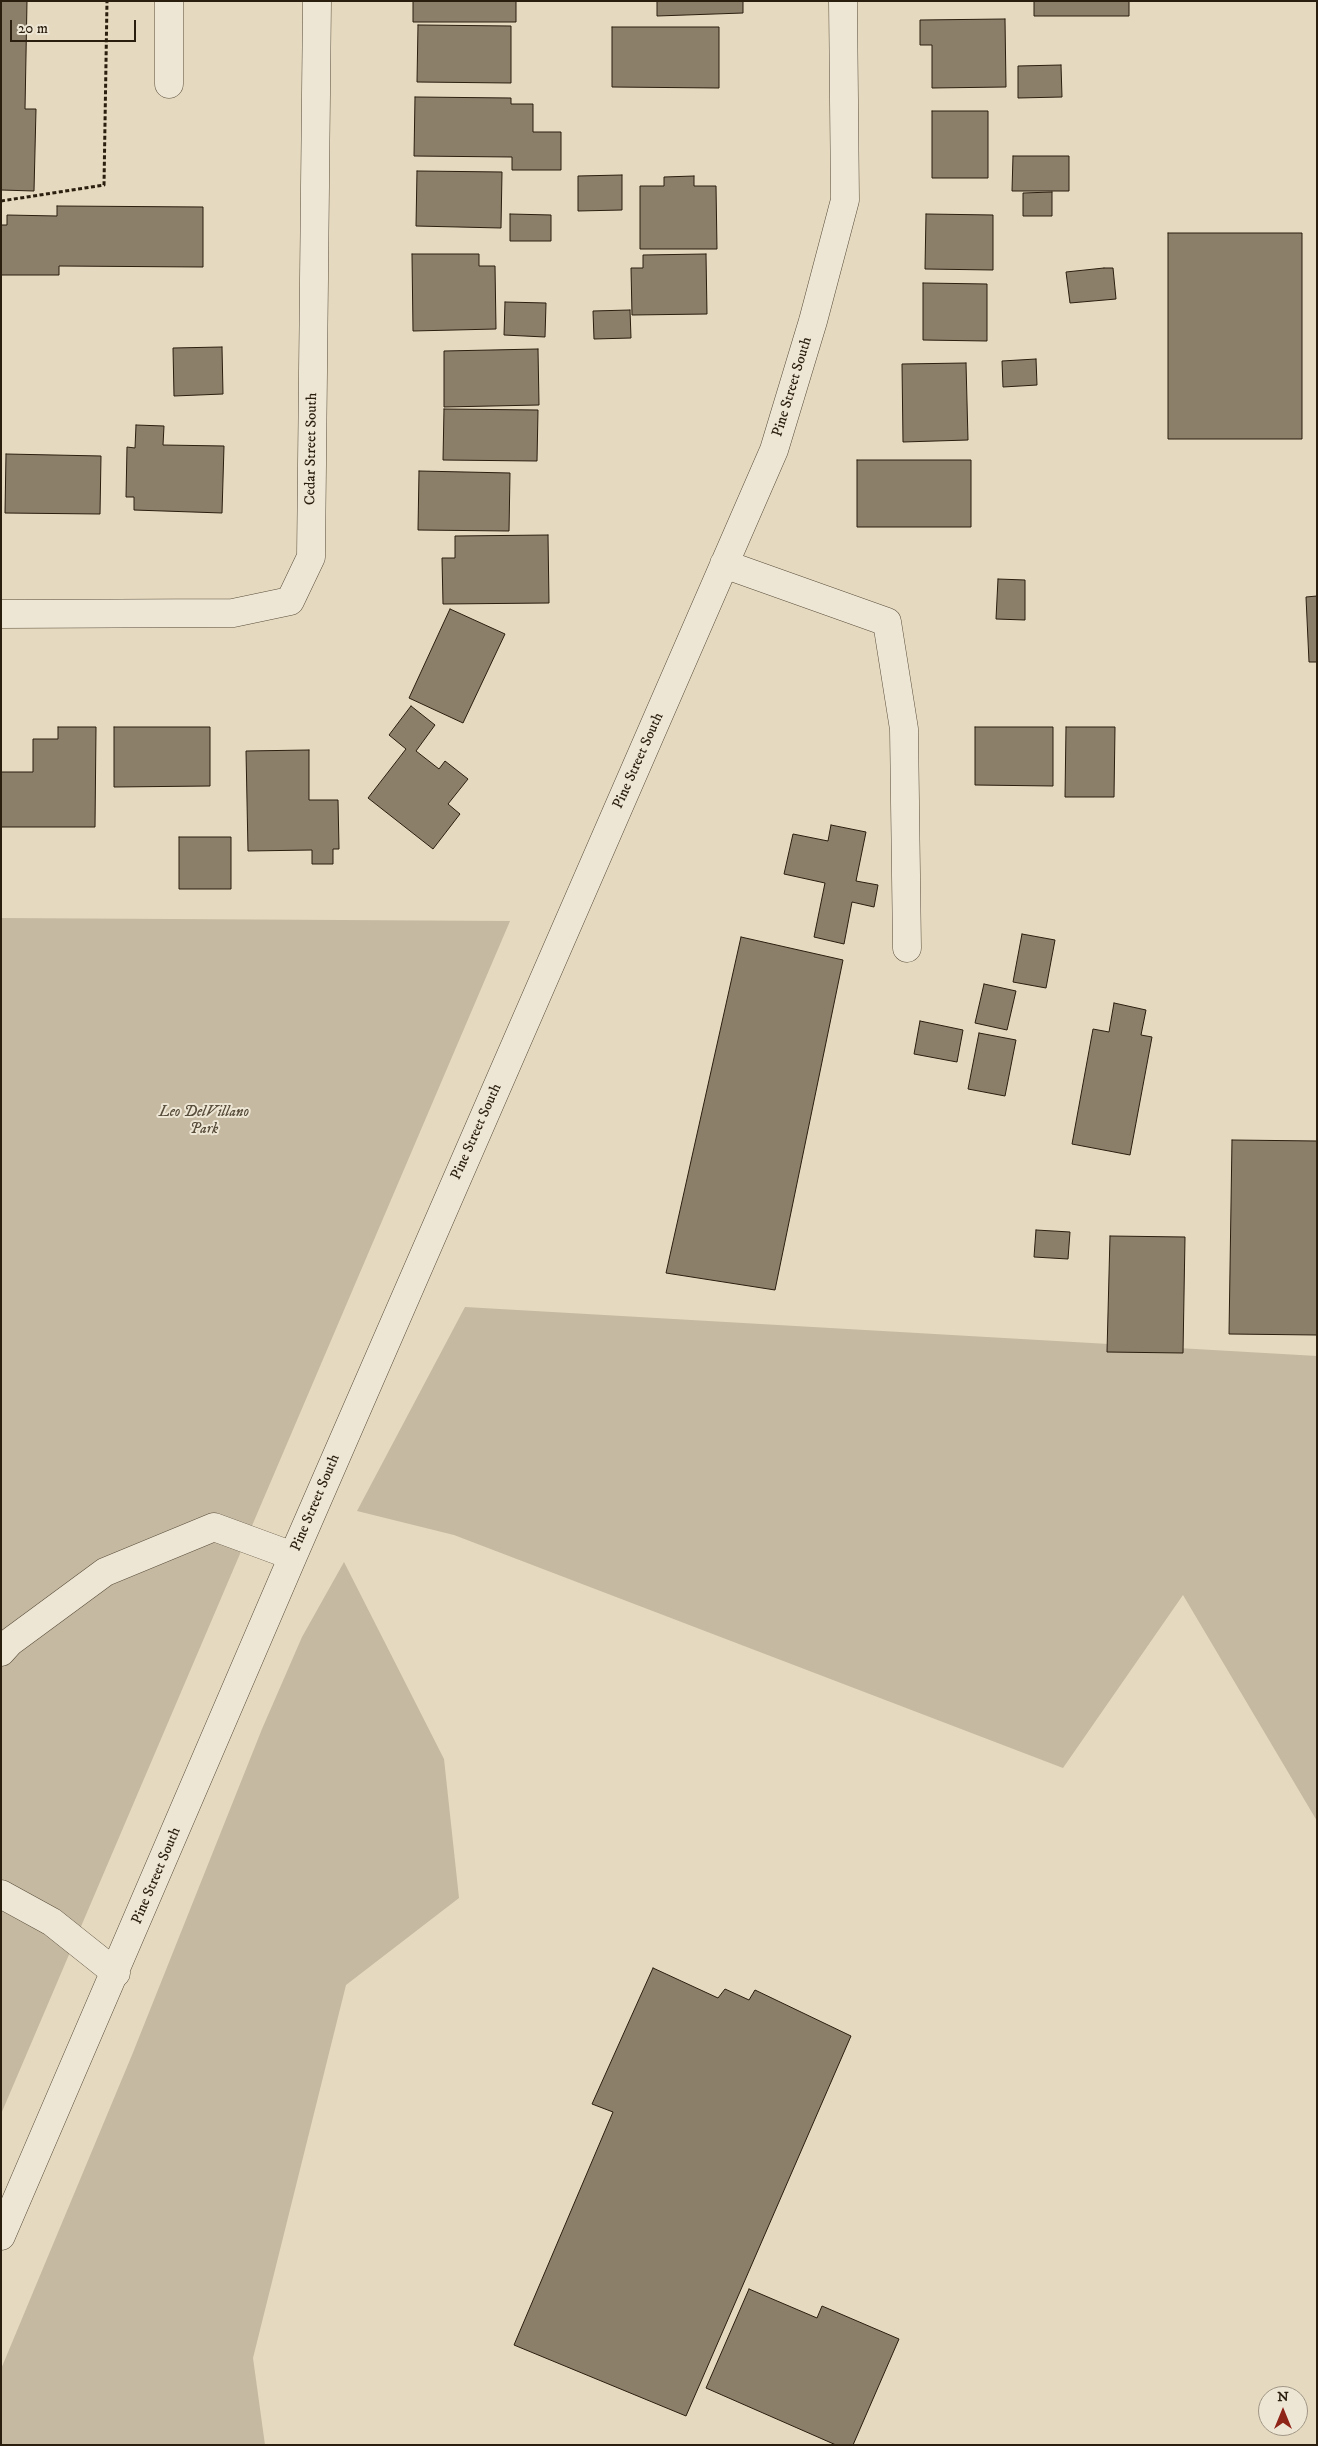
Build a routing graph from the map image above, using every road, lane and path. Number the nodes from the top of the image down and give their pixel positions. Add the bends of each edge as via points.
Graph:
1 (107, 1) edge
2 (169, 1) edge
3 (317, 1) edge
4 (843, 1) edge
5 (169, 84) dead end
6 (1, 201) edge
7 (724, 564) junction
8 (1, 614) edge
9 (907, 948) dead end
10 (293, 1556) junction
11 (1, 1652) edge
12 (1, 1894) edge
13 (116, 1973) junction
14 (1, 2236) edge

1 - 6 path via 104,185
2 - 5 street
3 - 8 street, Cedar Street South via 311,557 290,602 233,613
4 - 7 street, Pine Street South via 845,200 813,322 774,450
7 - 9 street via 887,622 904,729
7 - 10 street, Pine Street South
10 - 11 street via 214,1527 105,1572
10 - 13 street, Pine Street South
12 - 13 street via 52,1922
13 - 14 street, Pine Street South

